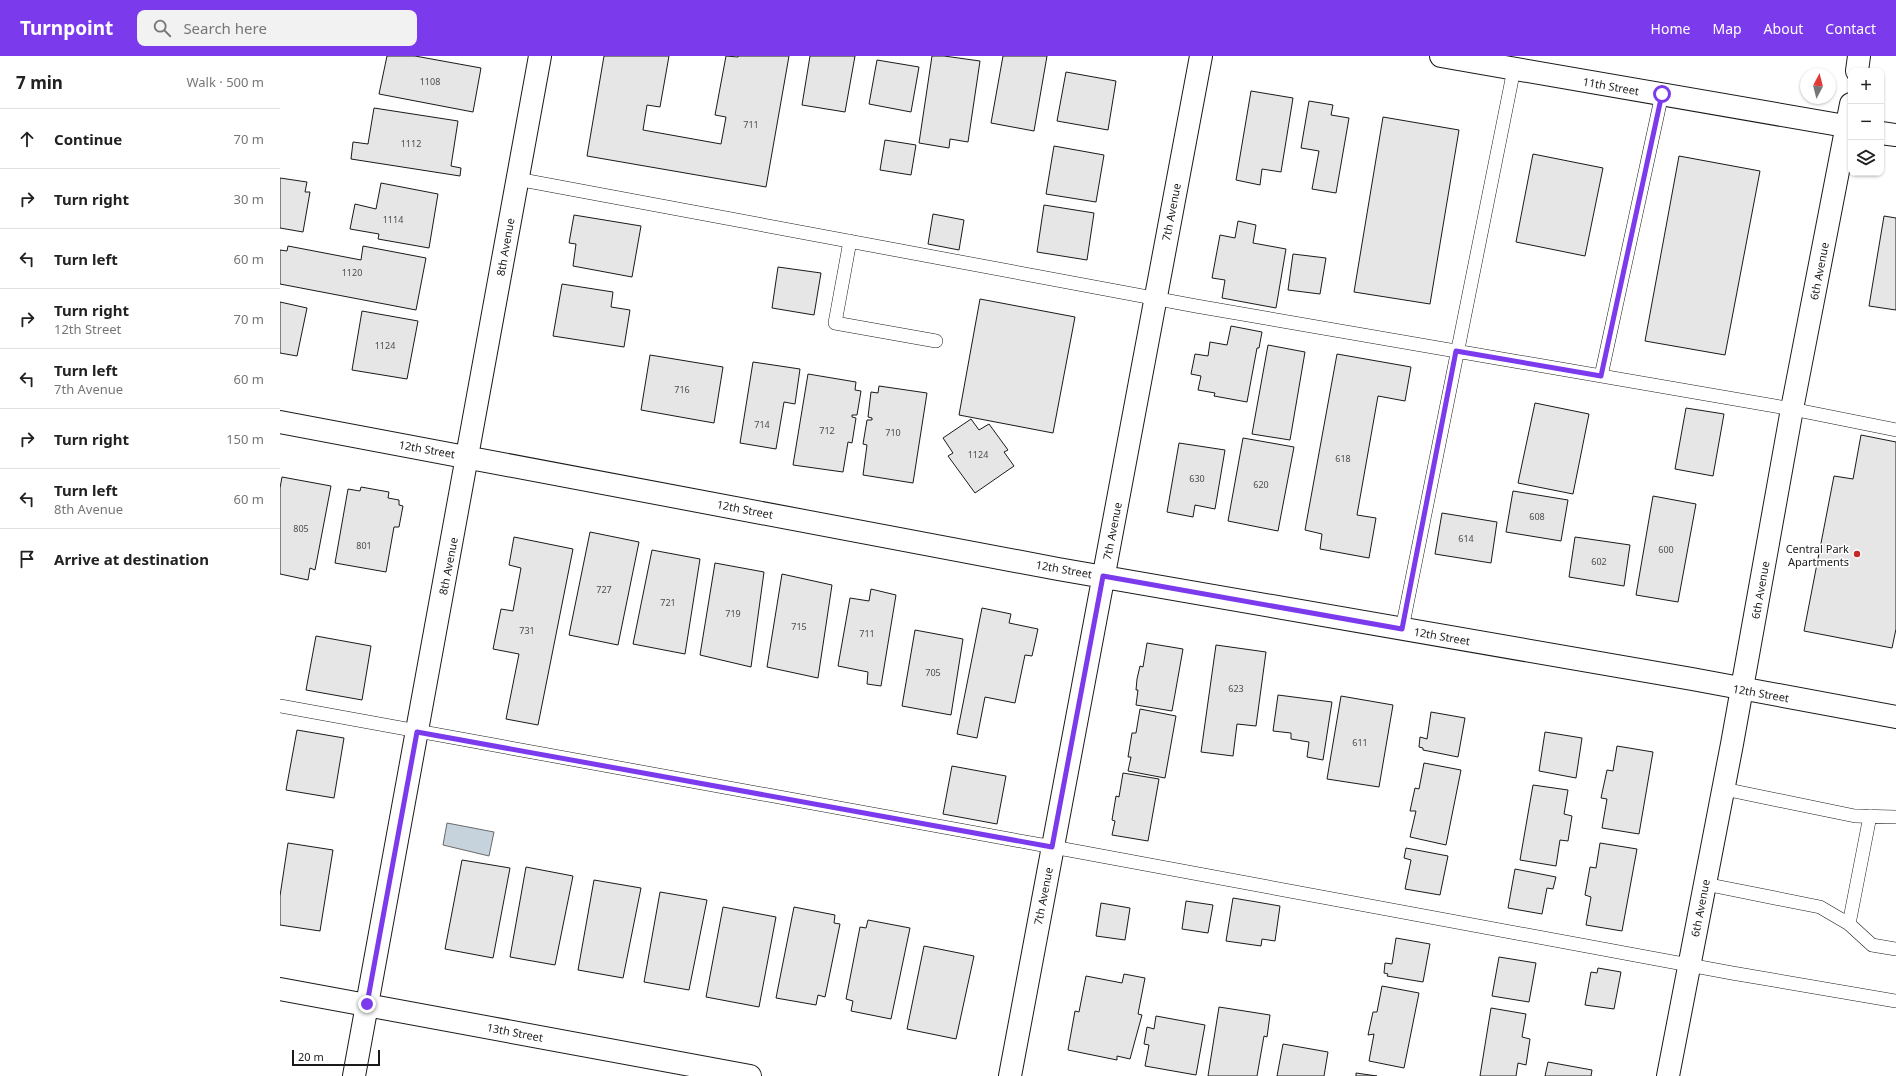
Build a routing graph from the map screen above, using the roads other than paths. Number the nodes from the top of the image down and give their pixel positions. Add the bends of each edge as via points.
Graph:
1 (540, 56) edge
2 (1200, 56) edge
3 (1441, 56) edge
4 (1859, 56) edge
5 (1857, 68) edge
6 (1514, 69) junction
7 (1662, 94) junction
8 (1848, 127) edge
9 (1848, 132) edge
10 (1884, 133) edge
11 (1896, 135) edge
12 (517, 179) junction
13 (850, 241) junction
14 (1155, 298) junction
15 (936, 341) dead end
16 (1456, 351) junction
17 (1601, 376) junction
18 (1792, 409) junction
19 (280, 422) edge
20 (1896, 430) edge
21 (467, 456) junction
22 (1103, 576) junction
23 (1402, 629) junction
24 (1742, 690) junction
25 (280, 706) edge
26 (1896, 717) edge
27 (417, 732) junction
28 (1724, 789) junction
29 (1870, 816) junction
30 (1896, 817) edge
31 (1052, 847) junction
32 (1705, 884) junction
33 (1849, 924) junction
34 (1896, 949) edge
35 (1690, 965) junction
36 (280, 990) edge
37 (1896, 1001) edge
38 (367, 1004) junction
39 (354, 1076) edge
40 (750, 1076) edge
41 (1010, 1076) edge
42 (1668, 1076) edge

1 - 12 street, 8th Avenue
2 - 14 street, 7th Avenue
3 - 6 street, 11th Street
4 - 5 street
6 - 7 street, 11th Street
6 - 16 lane
7 - 8 street, 11th Street
7 - 17 lane
9 - 18 street, 6th Avenue
10 - 11 street
12 - 13 lane
12 - 21 street, 8th Avenue
13 - 14 lane
13 - 15 lane via 835,323
14 - 16 lane
14 - 22 street, 7th Avenue
16 - 17 lane
16 - 23 lane
17 - 18 lane
18 - 20 lane
18 - 24 street, 6th Avenue
19 - 21 street, 12th Street
21 - 22 street, 12th Street
21 - 27 street, 8th Avenue
22 - 23 street, 12th Street
22 - 31 street, 7th Avenue
23 - 24 street, 12th Street
24 - 26 street, 12th Street
24 - 28 street, 6th Avenue
25 - 27 lane
27 - 31 lane
27 - 38 street, 8th Avenue
28 - 29 lane via 1855,816
28 - 32 street, 6th Avenue
29 - 30 lane
29 - 33 lane
31 - 35 lane
31 - 41 street, 7th Avenue
32 - 33 lane via 1820,908
32 - 35 street, 6th Avenue
33 - 34 lane via 1872,946
35 - 37 lane
35 - 42 street, 6th Avenue
36 - 38 street, 13th Street
38 - 39 street, 8th Avenue
38 - 40 street, 13th Street

